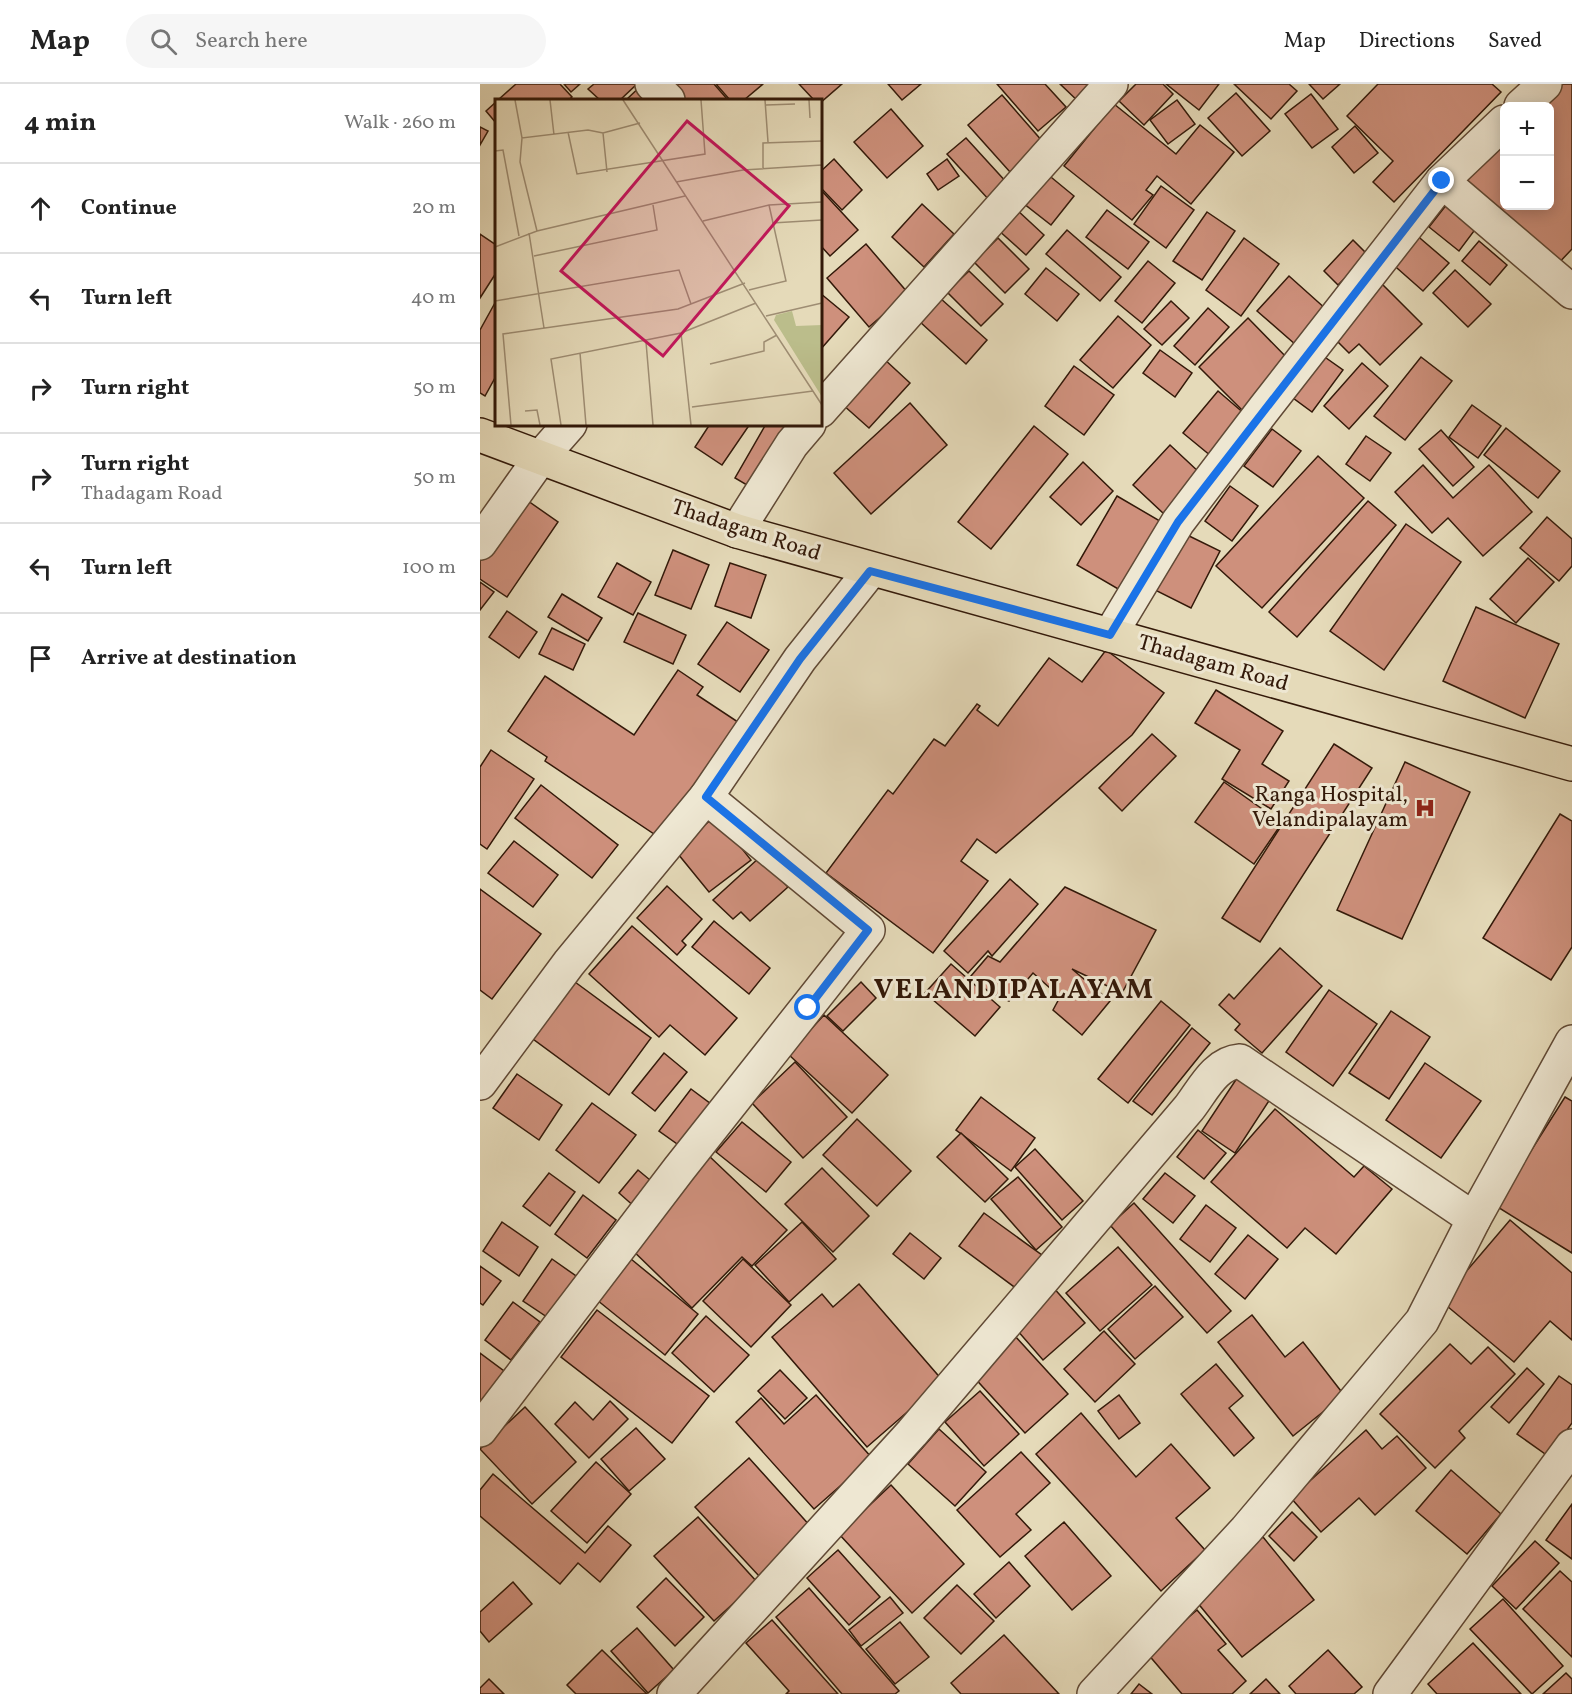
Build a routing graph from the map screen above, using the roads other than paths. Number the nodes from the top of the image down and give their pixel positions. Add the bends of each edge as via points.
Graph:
1 (652, 84) edge
2 (1111, 84) edge
3 (1545, 84) edge
4 (667, 99) edge
5 (1525, 102) edge
6 (1500, 126) edge
7 (1442, 181) junction
8 (1566, 279) edge
9 (822, 409) edge
10 (568, 426) edge
11 (807, 426) edge
12 (480, 435) edge
13 (541, 457) junction
14 (737, 531) junction
15 (480, 543) edge
16 (870, 571) junction
17 (1110, 635) junction
18 (1572, 764) edge
19 (706, 797) junction
20 (1572, 1042) edge
21 (480, 1083) edge
22 (1474, 1219) junction
23 (480, 1430) edge
24 (1569, 1456) edge
25 (674, 1694) edge
26 (1094, 1694) edge
27 (1390, 1694) edge

1 - 4 street
2 - 9 street
3 - 5 street
6 - 7 street
7 - 8 street
7 - 17 street via 1178,522
10 - 13 street
11 - 14 street
12 - 13 main road, Thadagam Road
13 - 14 main road, Thadagam Road
13 - 15 street
14 - 16 main road, Thadagam Road
16 - 17 main road, Thadagam Road
16 - 19 street via 800,659
17 - 18 main road, Thadagam Road
19 - 21 street via 569,963
19 - 23 street via 868,930
20 - 22 street
22 - 25 street via 1240,1061 1218,1069 912,1433
22 - 26 street via 1422,1321 1246,1530
24 - 27 street

